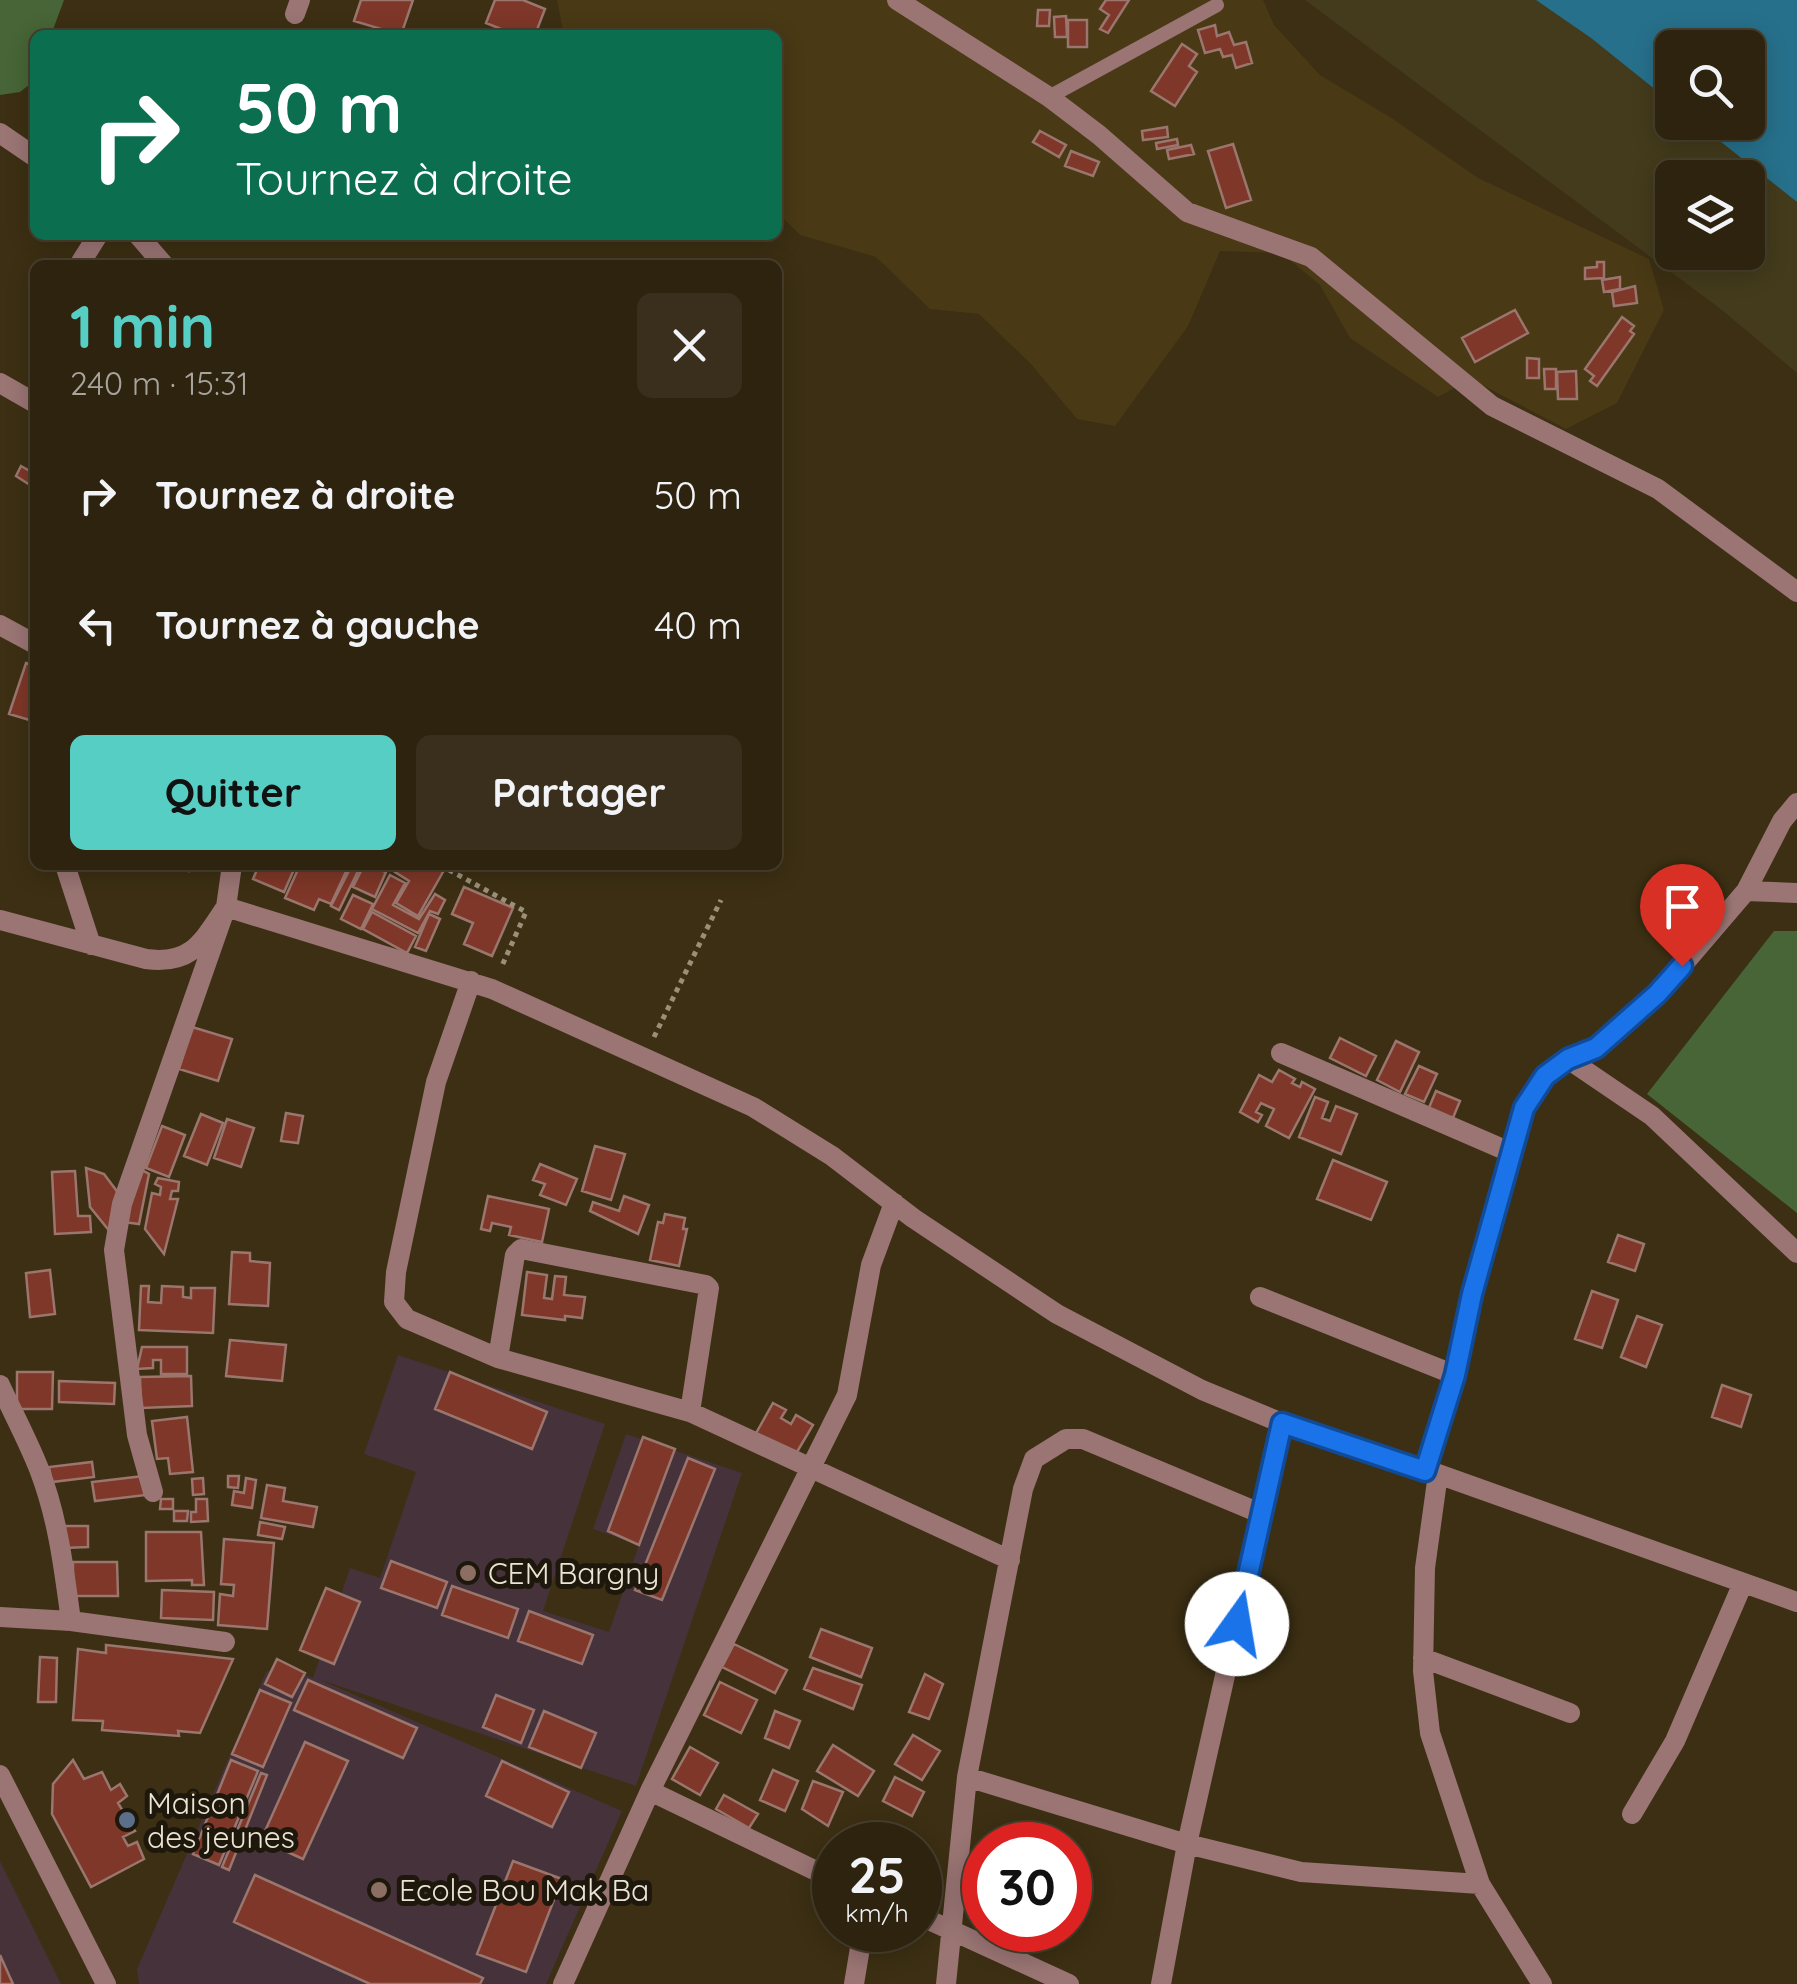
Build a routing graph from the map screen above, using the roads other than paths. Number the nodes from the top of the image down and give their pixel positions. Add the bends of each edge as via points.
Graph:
1 (897, 0) edge
2 (1217, 4) dead end
3 (1048, 97) junction
4 (0, 133) edge
5 (30, 154) edge
6 (142, 240) edge
7 (160, 260) edge
8 (0, 384) edge
9 (30, 400) edge
10 (1797, 592) edge
11 (0, 625) edge
12 (30, 641) edge
13 (1797, 803) edge
14 (67, 870) edge
15 (231, 870) edge
16 (1746, 891) junction
17 (1797, 893) edge
18 (226, 907) junction
19 (0, 920) edge
20 (91, 945) junction
21 (470, 982) junction
22 (1282, 1053) dead end
23 (1568, 1059) junction
24 (1512, 1153) junction
25 (894, 1203) junction
26 (1797, 1254) edge
27 (1260, 1298) dead end
28 (498, 1358) junction
29 (1455, 1375) junction
30 (0, 1385) edge
31 (690, 1412) junction
32 (1282, 1423) junction
33 (813, 1468) junction
34 (1432, 1472) junction
35 (153, 1492) dead end
36 (1262, 1514) junction
37 (1010, 1560) junction
38 (1744, 1583) junction
39 (1797, 1602) edge
40 (0, 1617) edge
41 (71, 1621) junction
42 (225, 1642) dead end
43 (1423, 1658) junction
44 (1570, 1713) dead end
45 (0, 1775) edge
46 (967, 1777) junction
47 (650, 1791) junction
48 (14, 1801) junction
49 (1632, 1814) dead end
50 (0, 1823) edge
51 (1187, 1844) junction
52 (812, 1869) edge
53 (1480, 1884) junction
54 (942, 1925) edge
55 (950, 1928) junction
56 (859, 1952) edge
57 (106, 1984) edge
58 (563, 1984) edge
59 (854, 1984) edge
60 (946, 1984) edge
61 (1069, 1984) edge
62 (1160, 1984) edge
63 (1542, 1984) edge

1 - 3 street
2 - 3 lane
3 - 10 street via 1186,212 1311,258 1492,406 1658,490
4 - 5 street
6 - 7 street
8 - 9 street
11 - 12 street
13 - 16 street
14 - 20 street
15 - 18 street
16 - 17 street
16 - 23 street via 1657,994 1596,1048
18 - 20 street via 184,958 156,961
18 - 21 street
18 - 35 street via 122,1204 114,1250 136,1435
19 - 20 street
21 - 25 street via 754,1108
21 - 28 street via 436,1082 394,1302 408,1319
22 - 24 street
23 - 24 street via 1545,1076 1524,1108
23 - 26 street via 1652,1116
24 - 29 street
25 - 32 street via 1057,1314 1202,1390
25 - 33 street via 871,1265 847,1395
27 - 29 street
28 - 31 street
28 - 31 street via 517,1250 706,1285
29 - 34 street
30 - 41 street via 50,1502
31 - 33 street
32 - 34 street
32 - 36 street
33 - 37 street
33 - 47 street
34 - 38 street
34 - 43 street
36 - 37 street via 1083,1439 1066,1440 1034,1458
36 - 51 street
37 - 46 street
38 - 39 street
38 - 49 street via 1675,1742
40 - 41 street
41 - 42 street
43 - 44 street
43 - 53 street via 1430,1732
45 - 48 street
46 - 51 street
46 - 55 street
47 - 52 street
47 - 58 street
48 - 50 street
48 - 57 street
51 - 53 street via 1301,1872
51 - 62 street
53 - 63 street
54 - 55 street
55 - 60 street
55 - 61 street
56 - 59 street

